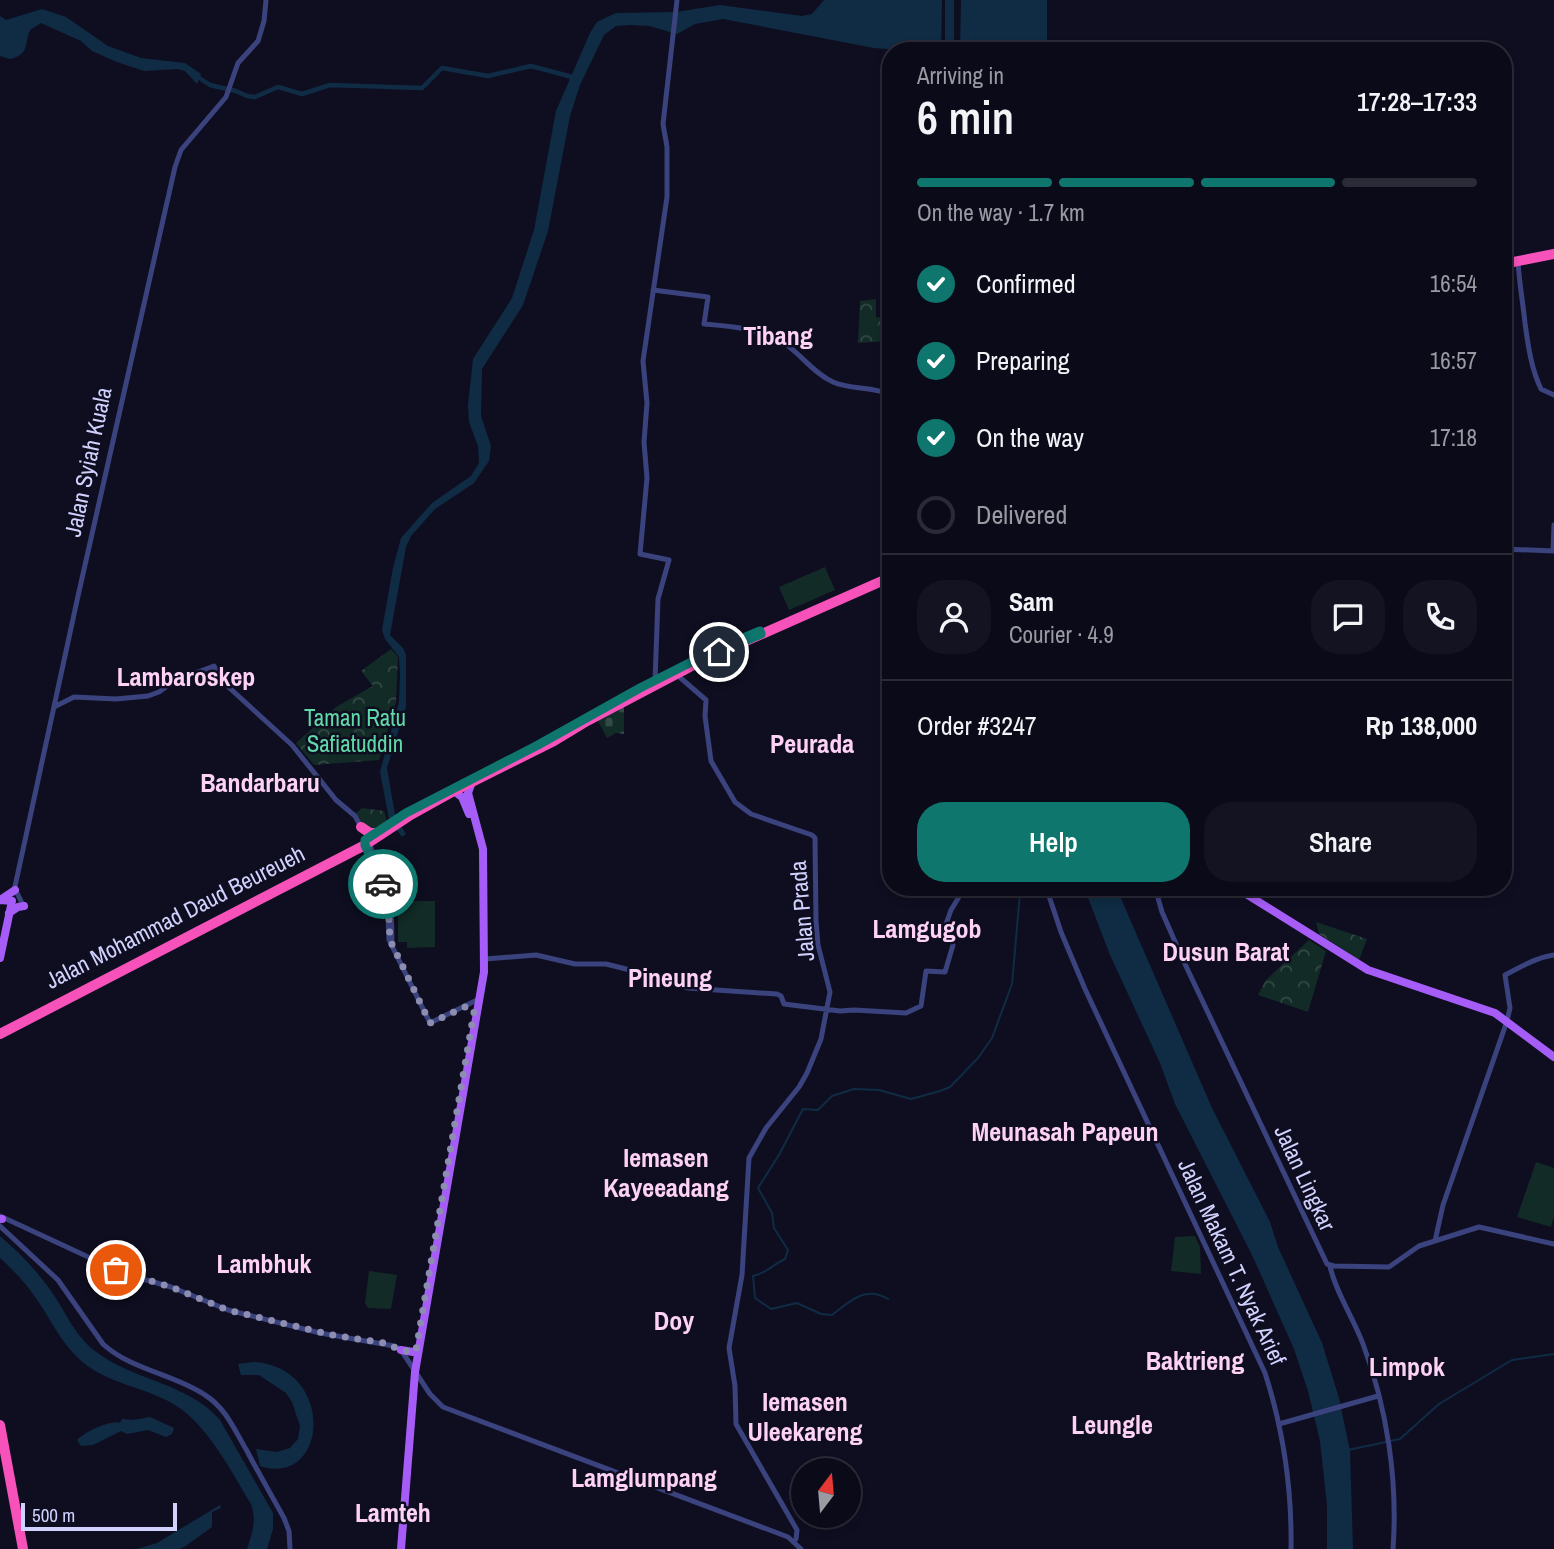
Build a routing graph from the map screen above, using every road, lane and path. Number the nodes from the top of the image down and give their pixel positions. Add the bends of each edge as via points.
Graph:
1 (266, 0) edge
2 (677, 0) edge
3 (1554, 254) edge
4 (1518, 261) junction
5 (1512, 262) edge
6 (653, 289) junction
7 (137, 356) dead end
8 (131, 361) junction
9 (882, 392) edge
10 (1554, 395) edge
11 (1554, 525) edge
12 (1512, 549) edge
13 (1553, 551) edge
14 (882, 579) edge
15 (761, 632) junction
16 (681, 675) junction
17 (655, 681) junction
18 (54, 707) junction
19 (499, 767) junction
20 (472, 782) junction
21 (454, 791) junction
22 (402, 818) junction
23 (366, 841) junction
24 (482, 867) junction
25 (15, 889) junction
26 (960, 896) edge
27 (1049, 896) edge
28 (1158, 896) edge
29 (1244, 896) edge
30 (1249, 896) edge
31 (0, 900) edge
32 (12, 901) junction
33 (23, 906) joint
34 (9, 913) junction
35 (1554, 955) edge
36 (0, 958) edge
37 (485, 959) junction
38 (477, 1000) junction
39 (467, 1006) junction
40 (827, 1010) junction
41 (474, 1012) junction
42 (1507, 1021) junction
43 (2, 1031) edge
44 (1554, 1057) edge
45 (462, 1097) junction
46 (3, 1221) edge
47 (1434, 1240) junction
48 (1554, 1243) edge
49 (1330, 1265) junction
50 (423, 1319) junction
51 (401, 1350) junction
52 (416, 1350) junction
53 (414, 1370) junction
54 (419, 1385) junction
55 (1378, 1396) junction
56 (1279, 1424) junction
57 (0, 1425) edge
58 (2, 1449) edge
59 (406, 1473) junction
60 (784, 1536) junction
61 (796, 1539) junction
62 (399, 1547) edge
63 (22, 1549) edge
64 (290, 1549) edge
65 (803, 1549) edge
66 (1291, 1549) edge
67 (1393, 1549) edge

1 - 8 street, Jalan Syiah Kuala via 258,41 238,63 228,93 181,150
2 - 6 street via 663,124 667,198
3 - 4 highway
4 - 5 highway
4 - 10 street via 1531,359 1541,389
6 - 9 street via 708,296 704,324 776,339 831,381
6 - 17 street via 643,361 646,478 640,554 669,560 658,599
7 - 8 street
8 - 18 street, Jalan Syiah Kuala
11 - 13 street
12 - 13 street
14 - 15 highway
15 - 16 highway
15 - 17 highway
16 - 19 highway
16 - 40 street, Jalan Prada via 706,700 711,761 735,802 747,812 815,838 816,921 830,989
17 - 19 highway
18 - 23 street via 76,697 145,696 215,667 223,682 288,743 335,802 353,817
18 - 25 street, Jalan Syiah Kuala
19 - 20 highway
19 - 22 highway
20 - 21 highway
20 - 24 main road via 468,793 482,844
21 - 22 highway
21 - 24 main road via 468,810
22 - 23 highway, Jalan Mohammad Daud Beureueh
23 - 39 street via 388,892 392,945 430,1023
23 - 43 highway, Jalan Mohammad Daud Beureueh
24 - 37 main road
24 - 38 main road
25 - 31 main road
25 - 32 street, Jalan Syiah Kuala
25 - 33 street
26 - 40 street via 946,924 953,945 946,968 925,973 920,1008 906,1013
27 - 56 street, Jalan Makam T. Nyak Arief via 1084,989 1257,1354
28 - 49 street, Jalan Lingkar via 1216,1029 1324,1261
29 - 42 main road via 1370,974
30 - 42 main road via 1368,970 1493,1012
31 - 32 main road
31 - 34 main road
32 - 34 main road, Jalan Syiah Kuala
33 - 34 main road
34 - 36 main road, Jalan Syiah Kuala
35 - 42 street via 1525,963 1505,975 1510,1008
37 - 40 street via 530,955 575,964 606,964 687,988 777,994 785,1005
37 - 45 main road
38 - 39 street
38 - 41 main road
39 - 41 street
40 - 61 street via 802,1083 750,1155 742,1276 729,1348 736,1424 797,1529
41 - 45 main road
42 - 44 main road
42 - 47 street via 1442,1200
45 - 50 main road
46 - 51 street via 125,1274 228,1310
46 - 64 street via 52,1273 112,1352 182,1381 224,1412 284,1518
47 - 48 street, Jalan Lingkar via 1484,1226
47 - 49 street, Jalan Lingkar via 1390,1267
49 - 55 street via 1362,1340
50 - 52 main road
50 - 53 main road
51 - 52 main road
51 - 53 street
52 - 53 main road
53 - 54 main road
53 - 59 main road
54 - 59 main road
54 - 60 street via 443,1407
55 - 56 street
55 - 67 street via 1394,1497
56 - 66 street, Jalan Makam T. Nyak Arief via 1289,1489
57 - 58 highway
58 - 63 highway
59 - 62 main road
60 - 61 street
60 - 65 street
61 - 65 street

